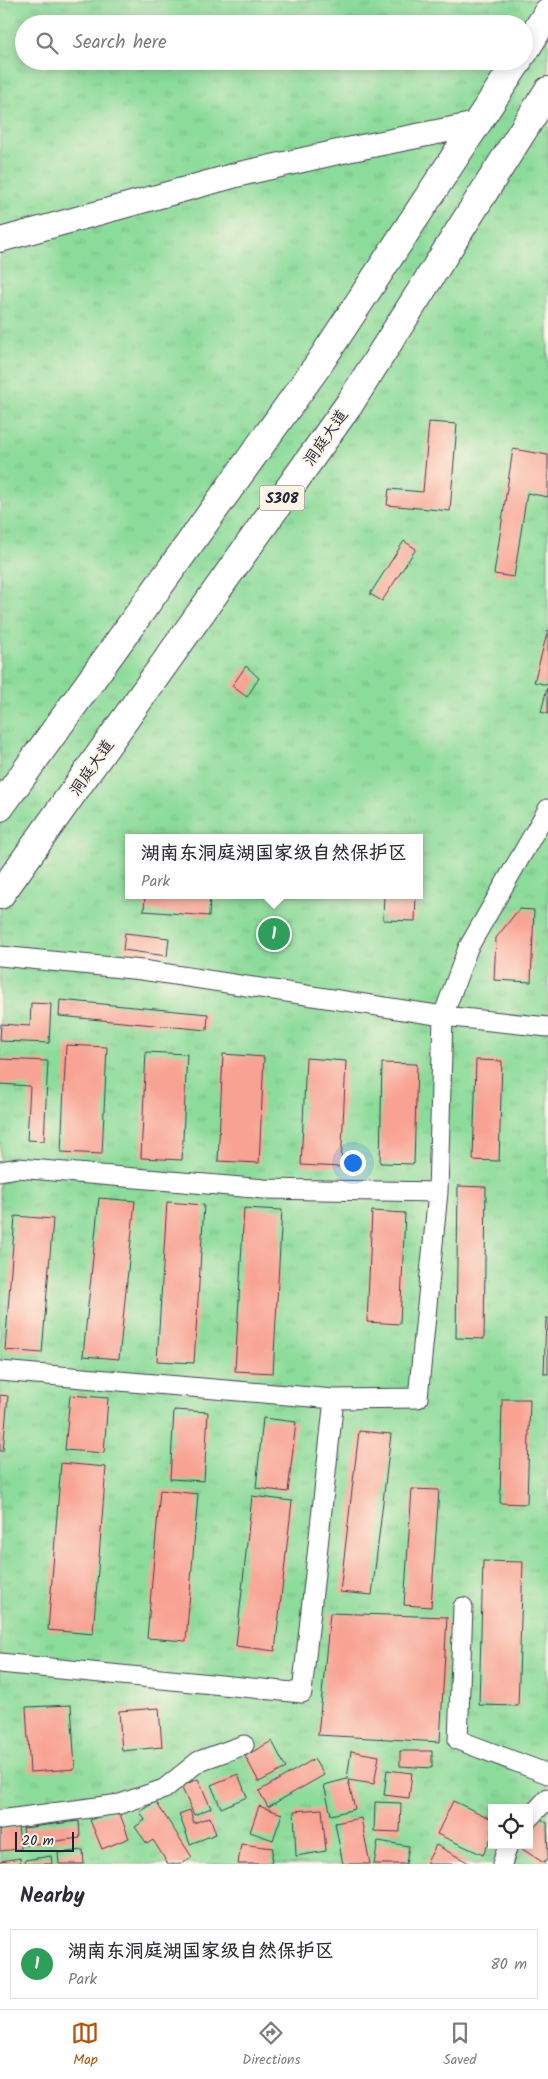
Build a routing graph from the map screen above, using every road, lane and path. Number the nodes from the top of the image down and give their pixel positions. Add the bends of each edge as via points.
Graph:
1 (548, 12) edge
2 (533, 37) edge
3 (512, 70) edge
4 (548, 91) edge
5 (477, 124) junction
6 (0, 240) edge
7 (0, 807) edge
8 (548, 809) edge
9 (0, 895) edge
10 (0, 956) edge
11 (443, 1016) junction
12 (548, 1027) edge
13 (0, 1170) edge
14 (438, 1192) junction
15 (0, 1371) edge
16 (334, 1399) junction
17 (463, 1607) dead end
18 (0, 1663) edge
19 (244, 1744) dead end
20 (548, 1774) edge
21 (548, 1798) edge
22 (533, 1814) edge
23 (0, 1820) edge
24 (507, 1849) edge
25 (502, 1864) edge

1 - 2 main road
3 - 5 main road, S308
4 - 9 main road, 洞庭大道 / S308 via 350,403
5 - 6 street via 240,174
5 - 7 main road, S308 via 318,365
8 - 11 street via 468,948
10 - 11 street via 142,970
11 - 12 street
11 - 14 street
13 - 14 street via 18,1168 264,1189
14 - 16 street via 418,1398
15 - 16 street
16 - 18 street via 302,1693
17 - 20 street via 458,1740
19 - 23 street via 199,1761 164,1789 120,1804
21 - 22 street
24 - 25 street

